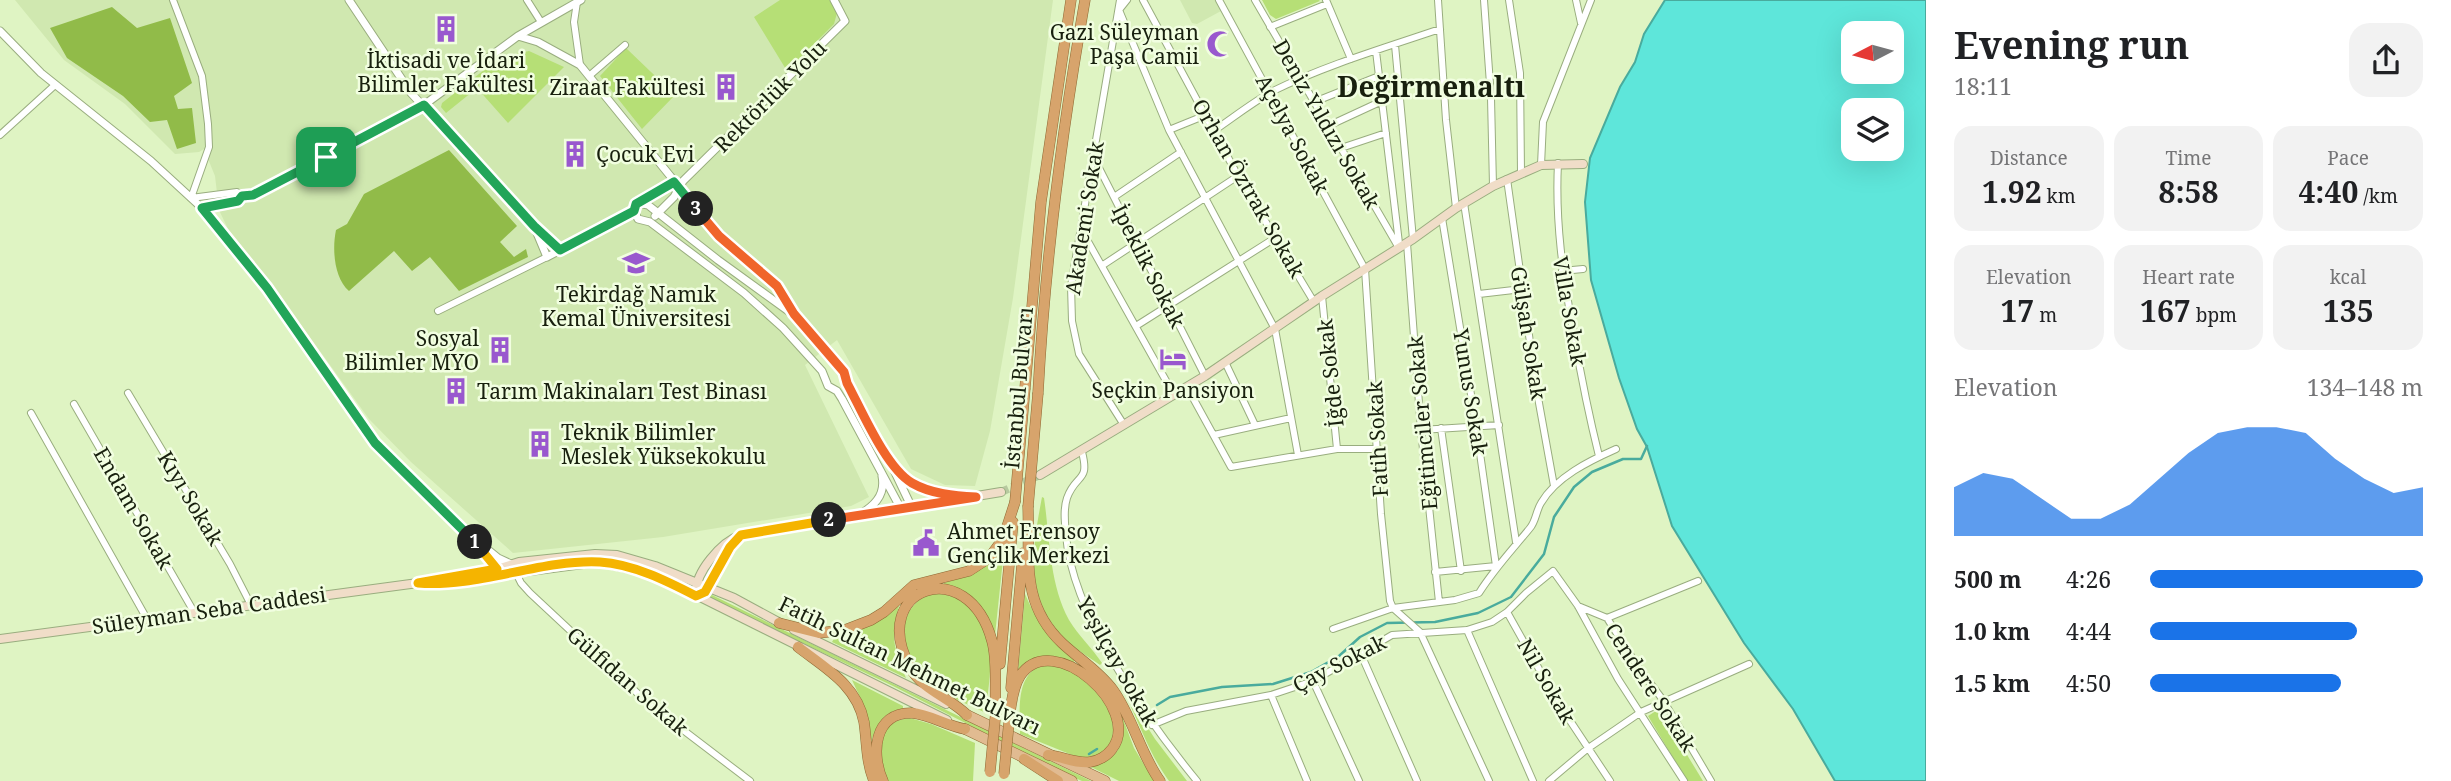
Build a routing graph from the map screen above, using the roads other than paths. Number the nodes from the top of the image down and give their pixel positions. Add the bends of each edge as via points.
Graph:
1 (173, 0) edge
2 (349, 0) edge
3 (527, 0) edge
4 (834, 0) edge
5 (1071, 0) edge
6 (1085, 0) edge
7 (1120, 0) edge
8 (1127, 0) edge
9 (1143, 0) edge
10 (1219, 0) edge
11 (1255, 0) edge
12 (1438, 0) edge
13 (1484, 0) edge
14 (1509, 0) edge
15 (1576, 0) edge
16 (1591, 0) edge
17 (579, 1) edge
18 (1326, 2) edge
19 (1119, 10) junction
20 (541, 22) junction
21 (1582, 25) junction
22 (1270, 27) junction
23 (1440, 29) junction
24 (1, 35) edge
25 (518, 36) junction
26 (1395, 44) junction
27 (625, 45) dead end
28 (1376, 51) junction
29 (1351, 59) junction
30 (580, 65) junction
31 (1379, 75) junction
32 (589, 76) junction
33 (1300, 79) junction
34 (55, 85) junction
35 (1270, 93) junction
36 (1382, 101) junction
37 (1314, 102) junction
38 (424, 105) junction
39 (1206, 114) junction
40 (1328, 125) junction
41 (1169, 130) junction
42 (1215, 130) junction
43 (1385, 133) junction
44 (0, 135) edge
45 (1341, 148) junction
46 (1181, 152) junction
47 (1093, 156) junction
48 (1558, 163) junction
49 (1583, 164) dead end
50 (1541, 165) junction
51 (1521, 173) junction
52 (1238, 176) junction
53 (1507, 179) junction
54 (676, 185) junction
55 (1493, 186) junction
56 (242, 196) junction
57 (1114, 197) junction
58 (191, 198) junction
59 (1206, 199) junction
60 (642, 203) junction
61 (1460, 205) junction
62 (202, 208) junction
63 (634, 211) junction
64 (658, 214) junction
65 (1442, 218) junction
66 (650, 222) junction
67 (534, 226) junction
68 (1080, 228) junction
69 (1275, 238) junction
70 (1137, 243) junction
71 (1406, 243) junction
72 (560, 250) junction
73 (547, 257) junction
74 (1240, 261) junction
75 (1102, 265) junction
76 (1365, 269) junction
77 (1583, 269) dead end
78 (1562, 271) junction
79 (1522, 289) junction
80 (1479, 294) junction
81 (1318, 299) junction
82 (1168, 307) junction
83 (439, 311) dead end
84 (794, 314) junction
85 (1136, 326) junction
86 (783, 328) junction
87 (1275, 328) junction
88 (1225, 362) junction
89 (839, 368) junction
90 (824, 376) junction
91 (1205, 376) junction
92 (847, 383) junction
93 (1187, 387) junction
94 (836, 391) junction
95 (128, 393) dead end
96 (1174, 395) junction
97 (74, 404) dead end
98 (32, 413) dead end
99 (1291, 418) junction
100 (1124, 425) junction
101 (1255, 425) junction
102 (1476, 425) junction
103 (1499, 425) junction
104 (1441, 428) junction
105 (1421, 430) junction
106 (1214, 435) junction
107 (1337, 449) junction
108 (1378, 449) junction
109 (1616, 449) dead end
110 (1082, 452) junction
111 (1298, 455) junction
112 (1600, 456) junction
113 (878, 466) junction
114 (892, 466) junction
115 (1040, 475) tunnel mouth
116 (1555, 486) junction
117 (1001, 492) tunnel mouth
118 (976, 497) junction
119 (1015, 502) junction
120 (1028, 507) junction
121 (912, 508) junction
122 (901, 509) junction
123 (856, 516) junction
124 (741, 535) junction
125 (471, 537) junction
126 (1517, 542) junction
127 (1496, 566) junction
128 (514, 568) junction
129 (1461, 571) junction
130 (500, 572) junction
131 (1436, 572) junction
132 (1698, 580) dead end
133 (697, 583) junction
134 (707, 587) junction
135 (696, 596) junction
136 (1438, 602) junction
137 (251, 605) junction
138 (1578, 606) junction
139 (1393, 608) junction
140 (194, 612) junction
141 (1507, 612) junction
142 (1607, 618) junction
143 (146, 619) junction
144 (779, 622) junction
145 (1333, 629) dead end
146 (1467, 630) junction
147 (1420, 632) junction
148 (0, 639) edge
149 (798, 647) junction
150 (1360, 652) junction
151 (1749, 664) dead end
152 (1313, 681) junction
153 (1270, 695) junction
154 (1663, 701) junction
155 (996, 710) junction
156 (1010, 712) junction
157 (1641, 712) junction
158 (967, 715) junction
159 (1152, 725) junction
160 (965, 729) junction
161 (1587, 749) junction
162 (1048, 755) junction
163 (1024, 758) junction
164 (989, 778) edge
165 (1004, 779) edge
166 (750, 781) edge
167 (874, 781) edge
168 (883, 781) edge
169 (1058, 781) edge
170 (1072, 781) edge
171 (1105, 781) edge
172 (1160, 781) edge
173 (1197, 781) edge
174 (1307, 781) edge
175 (1359, 781) edge
176 (1418, 781) edge
177 (1489, 781) edge
178 (1534, 781) edge
179 (1549, 781) edge
180 (1610, 781) edge
181 (1684, 781) edge
182 (1711, 781) edge

1 - 58 street via 202,76 208,124 209,147
2 - 38 street
3 - 20 street
4 - 54 street, Rektörlük Yolu via 845,21
5 - 119 highway, İstanbul Bulvarı, bridge via 1041,202
6 - 120 highway, İstanbul Bulvarı, bridge via 1061,159
7 - 19 street, Akademi Sokak
8 - 19 street
9 - 39 street, Orhan Öztrak Sokak
10 - 35 street, Açelya Sokak
11 - 22 street, Deniz Yıldızı Sokak
12 - 23 street
13 - 55 street
14 - 51 street via 1520,73
15 - 21 street
16 - 21 street
17 - 20 street
17 - 30 street via 573,22
18 - 22 street
18 - 29 street
19 - 41 street
19 - 47 street, Akademi Sokak
20 - 25 street
21 - 50 street via 1543,122
22 - 33 street, Deniz Yıldızı Sokak
23 - 26 street
23 - 61 street via 1446,120
24 - 34 street
25 - 30 street
25 - 38 street
26 - 28 street
26 - 71 street
27 - 32 street
28 - 29 street
28 - 31 street
29 - 33 street
30 - 32 street
31 - 36 street
31 - 37 street
32 - 54 street
33 - 35 street
33 - 37 street, Deniz Yıldızı Sokak
34 - 44 street
34 - 58 street
35 - 42 street
35 - 76 street, Açelya Sokak
36 - 40 street
36 - 43 street
37 - 40 street, Deniz Yıldızı Sokak
38 - 56 street via 253,195
38 - 67 street
39 - 41 street
39 - 42 street, Orhan Öztrak Sokak
40 - 45 street, Deniz Yıldızı Sokak
41 - 46 street
42 - 52 street, Orhan Öztrak Sokak
43 - 45 street
43 - 71 street
45 - 71 street, Deniz Yıldızı Sokak
46 - 57 street
46 - 59 street
47 - 57 street, İpeklik Sokak
47 - 68 street, Akademi Sokak
48 - 49 main road
48 - 50 main road
48 - 78 street, Villa Sokak via 1556,205
50 - 51 main road
51 - 53 main road
52 - 59 street
52 - 69 street, Orhan Öztrak Sokak
53 - 55 main road
53 - 79 street, Gülşah Sokak
54 - 60 street
54 - 64 street via 674,197
54 - 84 street via 719,236 777,286
55 - 61 main road
56 - 58 street via 237,192
56 - 62 street via 238,201
57 - 70 street, İpeklik Sokak
58 - 62 street
59 - 70 street
59 - 74 street
60 - 63 street via 636,204
60 - 64 street
61 - 65 main road
61 - 80 street
62 - 125 street via 267,288 375,443
63 - 66 street via 638,219
63 - 72 street
64 - 66 street
64 - 84 street
65 - 71 main road
65 - 102 street, Yunus Sokak
66 - 86 street
67 - 72 street
67 - 73 street
68 - 75 street
68 - 100 street, Akademi Sokak via 1071,286 1075,338 1081,357
69 - 74 street
69 - 81 street, Orhan Öztrak Sokak
70 - 75 street
70 - 82 street, İpeklik Sokak
71 - 76 main road
71 - 105 street, Eğitimciler Sokak
72 - 73 street
73 - 83 street
74 - 82 street
74 - 87 street
75 - 85 street
76 - 81 main road
76 - 108 street, Fatih Sokak
77 - 78 street
78 - 112 street, Villa Sokak
79 - 80 street
79 - 116 street, Gülşah Sokak
80 - 103 street
81 - 87 main road
81 - 107 street, İğde Sokak
82 - 85 street
82 - 91 street, İpeklik Sokak
84 - 86 street
84 - 89 street
85 - 96 street
86 - 90 street
87 - 88 main road
87 - 99 street
88 - 91 main road
88 - 101 street
89 - 90 street via 829,369
89 - 92 street
90 - 94 street
91 - 93 main road
92 - 94 street
92 - 114 street
93 - 96 main road
93 - 106 street
94 - 113 street
95 - 137 street, Kıyı Sokak
96 - 100 main road
97 - 140 street, Endam Sokak
98 - 143 street
99 - 101 street
99 - 111 street
100 - 110 main road
101 - 106 street
102 - 103 street
102 - 104 street
102 - 127 street, Yunus Sokak
103 - 126 street
104 - 105 street
104 - 129 street
105 - 131 street, Eğitimciler Sokak
106 - 111 street via 1231,467
107 - 108 street
107 - 111 street
108 - 139 street, Fatih Sokak via 1385,565
109 - 112 street
110 - 115 main road
110 - 159 street, Yeşilçay Sokak via 1085,471 1072,485 1064,517 1072,571 1098,632
112 - 116 street
113 - 122 street
113 - 123 street via 882,492
114 - 118 street via 921,487
114 - 121 street
116 - 126 street via 1541,503 1533,525
117 - 118 main road
118 - 121 main road
119 - 144 highway via 1003,539 989,558 970,571 914,585 884,612 845,630 818,633
119 - 155 highway, İstanbul Bulvarı
120 - 156 highway, İstanbul Bulvarı
120 - 172 highway via 1029,583 1040,614 1058,639 1114,691
121 - 122 main road
122 - 123 main road
123 - 124 main road
124 - 133 main road via 722,545
124 - 134 main road
125 - 128 street
125 - 130 street
126 - 127 street
127 - 129 street
127 - 136 street via 1479,593
128 - 130 main road, Süleyman Seba Caddesi
128 - 133 main road, Süleyman Seba Caddesi via 560,557 605,554
128 - 135 main road, Süleyman Seba Caddesi via 608,563 638,570
128 - 166 street, Gülfidan Sokak via 538,601 649,704
129 - 131 street
130 - 137 main road, Süleyman Seba Caddesi
131 - 136 street, Eğitimciler Sokak
132 - 142 street
133 - 134 main road, Fatih Sultan Mehmet Bulvarı
133 - 135 main road
134 - 135 main road
134 - 144 main road, Fatih Sultan Mehmet Bulvarı
135 - 149 main road, Fatih Sultan Mehmet Bulvarı
136 - 139 street
137 - 140 main road, Süleyman Seba Caddesi
138 - 141 street, Çay Sokak via 1553,571
138 - 142 street, Cendere Sokak
138 - 157 street
139 - 145 street
139 - 147 street
140 - 143 main road, Süleyman Seba Caddesi
141 - 146 street, Çay Sokak
141 - 161 street, Nil Sokak
142 - 154 street, Cendere Sokak
143 - 148 main road, Süleyman Seba Caddesi
144 - 158 main road, Fatih Sultan Mehmet Bulvarı
146 - 147 street, Çay Sokak
146 - 178 street
147 - 150 street, Çay Sokak via 1392,635
147 - 177 street
149 - 160 main road, Fatih Sultan Mehmet Bulvarı
149 - 167 highway via 834,673 856,701
150 - 152 street, Çay Sokak
150 - 176 street
151 - 154 street
152 - 153 street, Çay Sokak
152 - 175 street
153 - 159 street, Çay Sokak via 1186,711
153 - 174 street
154 - 157 street
154 - 182 street, Cendere Sokak
155 - 158 highway via 994,652 983,620 959,593 932,589 905,608 899,624 902,649 922,682
155 - 164 highway, İstanbul Bulvarı, bridge
156 - 162 highway via 1021,674 1042,662 1069,665 1105,695 1116,712 1118,729 1109,753 1084,762
156 - 165 highway, İstanbul Bulvarı, bridge
157 - 161 street
157 - 181 street
158 - 162 main road, Fatih Sultan Mehmet Bulvarı
159 - 173 street, Yeşilçay Sokak
160 - 163 main road, Fatih Sultan Mehmet Bulvarı
160 - 168 highway via 914,713 891,719 880,730 876,744
161 - 179 street
161 - 180 street, Nil Sokak
162 - 171 main road, Fatih Sultan Mehmet Bulvarı
163 - 169 highway
163 - 170 main road, Fatih Sultan Mehmet Bulvarı

